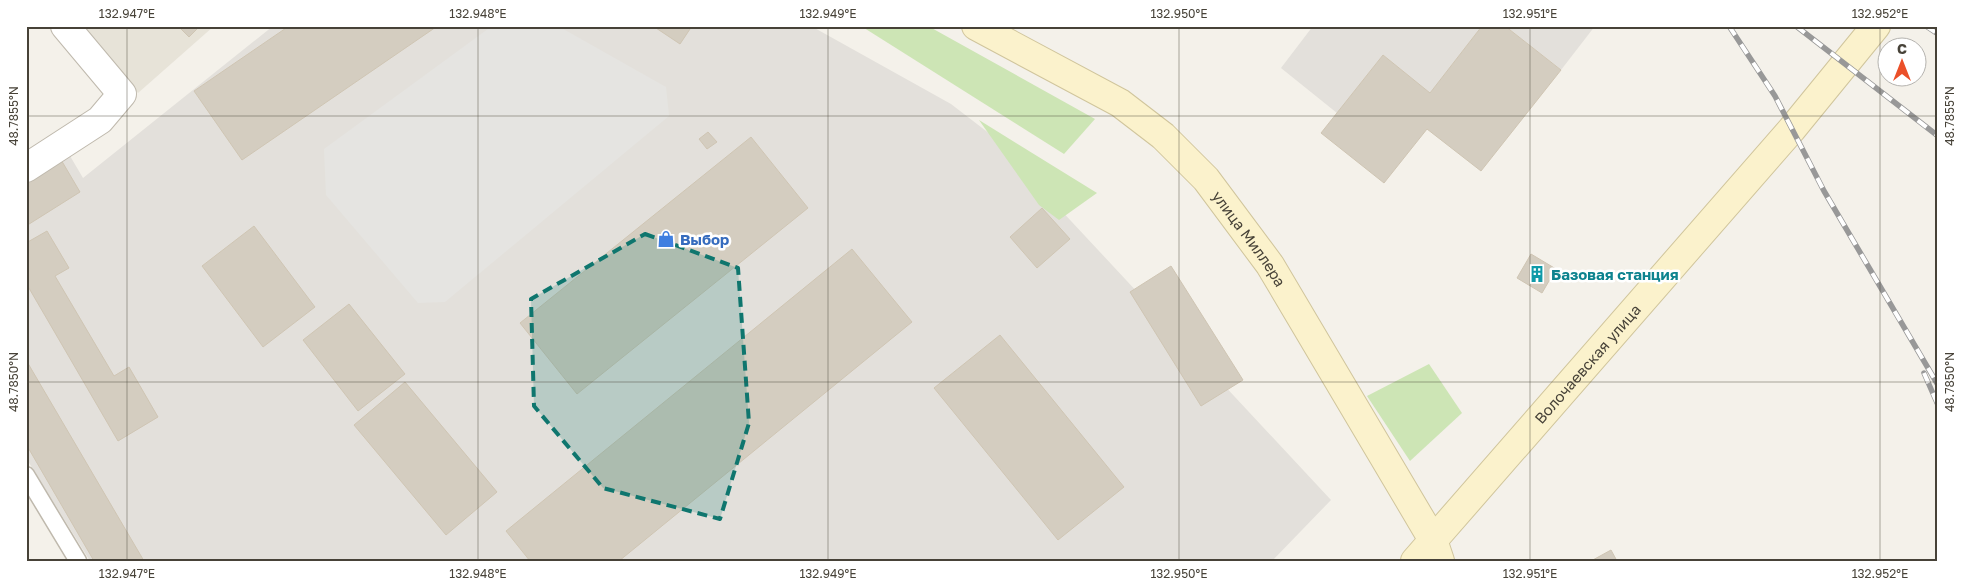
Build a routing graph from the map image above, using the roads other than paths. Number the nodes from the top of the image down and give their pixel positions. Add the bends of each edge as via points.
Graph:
1 (65, 26) edge
2 (976, 26) edge
3 (1876, 26) edge
4 (26, 168) edge
5 (26, 475) edge
6 (1436, 551) edge
7 (78, 561) edge
8 (1415, 561) edge

1 - 4 street via 122,94 100,120
2 - 6 main road, улица Миллера via 1120,103 1163,136 1206,179 1270,265
3 - 6 main road, Волочаевская улица
5 - 7 lane
6 - 8 main road, Волочаевская улица

